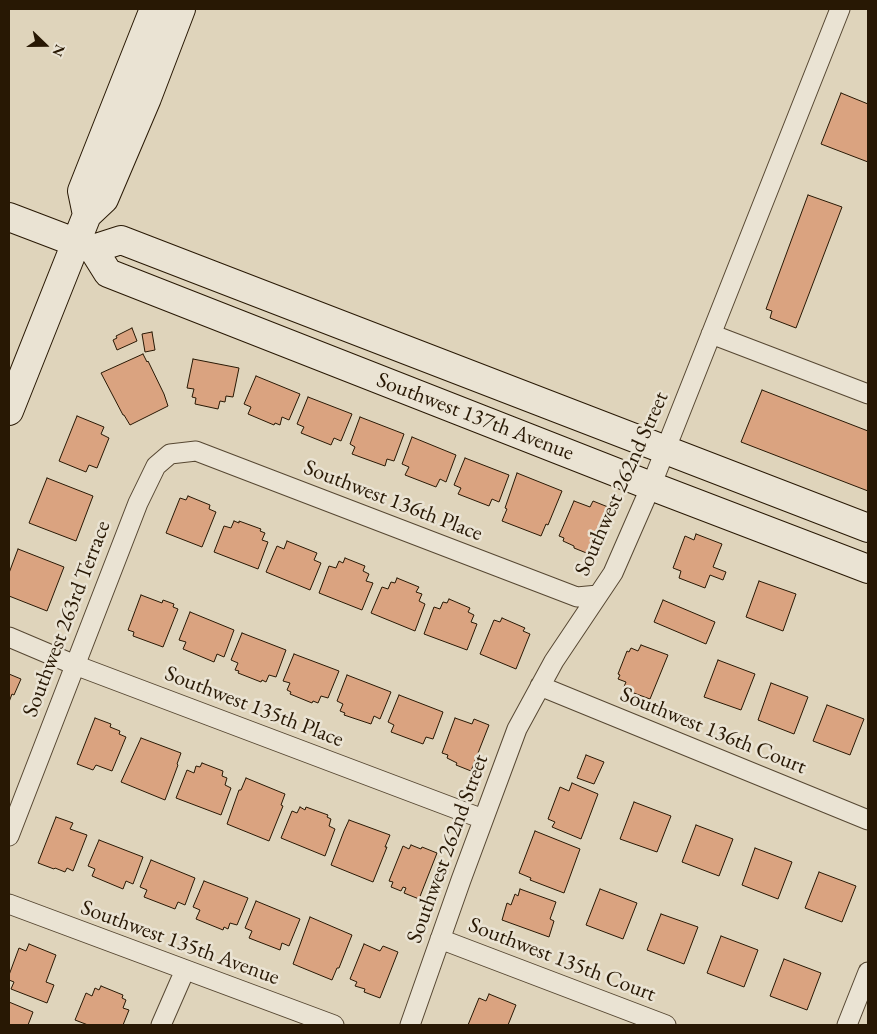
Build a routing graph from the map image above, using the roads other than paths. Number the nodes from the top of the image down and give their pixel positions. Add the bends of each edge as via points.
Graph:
1 (154, 9) edge
2 (181, 9) edge
3 (840, 9) edge
4 (87, 215) junction
5 (9, 217) edge
6 (84, 246) junction
7 (711, 334) junction
8 (868, 394) edge
9 (9, 411) edge
10 (666, 449) junction
11 (170, 454) joint
12 (651, 486) junction
13 (868, 528) edge
14 (868, 569) edge
15 (598, 595) junction
16 (9, 637) edge
17 (75, 664) junction
18 (540, 686) junction
19 (483, 819) junction
20 (868, 820) edge
21 (9, 836) edge
22 (9, 904) edge
23 (440, 939) junction
24 (185, 970) junction
25 (868, 972) edge
26 (161, 1025) edge
27 (334, 1025) edge
28 (410, 1025) edge
29 (666, 1025) edge
30 (847, 1025) edge

1 - 4 main road via 82,191
2 - 4 main road via 104,199
3 - 7 street, Southwest 262nd Street
4 - 6 main road
5 - 6 main road
6 - 9 main road
6 - 10 main road, Southwest 137th Avenue via 121,240
6 - 12 main road, Southwest 137th Avenue via 108,273
7 - 8 street
7 - 10 street, Southwest 262nd Street
10 - 12 street, Southwest 262nd Street
10 - 13 main road, Southwest 137th Avenue
11 - 15 street, Southwest 136th Place via 196,451 577,597
11 - 17 street, Southwest 263rd Terrace via 156,466 138,503
12 - 14 main road, Southwest 137th Avenue
12 - 15 street, Southwest 262nd Street via 613,573
15 - 18 street, Southwest 262nd Street
16 - 17 street, Southwest 135th Place
17 - 19 street, Southwest 135th Place
17 - 21 street, Southwest 263rd Terrace
18 - 19 street, Southwest 262nd Street via 517,729
18 - 20 street, Southwest 136th Court
19 - 23 street, Southwest 262nd Street
22 - 24 street, Southwest 135th Avenue
23 - 28 street, Southwest 262nd Street
23 - 29 street, Southwest 135th Court
24 - 26 street
24 - 27 street, Southwest 135th Avenue
25 - 30 street

